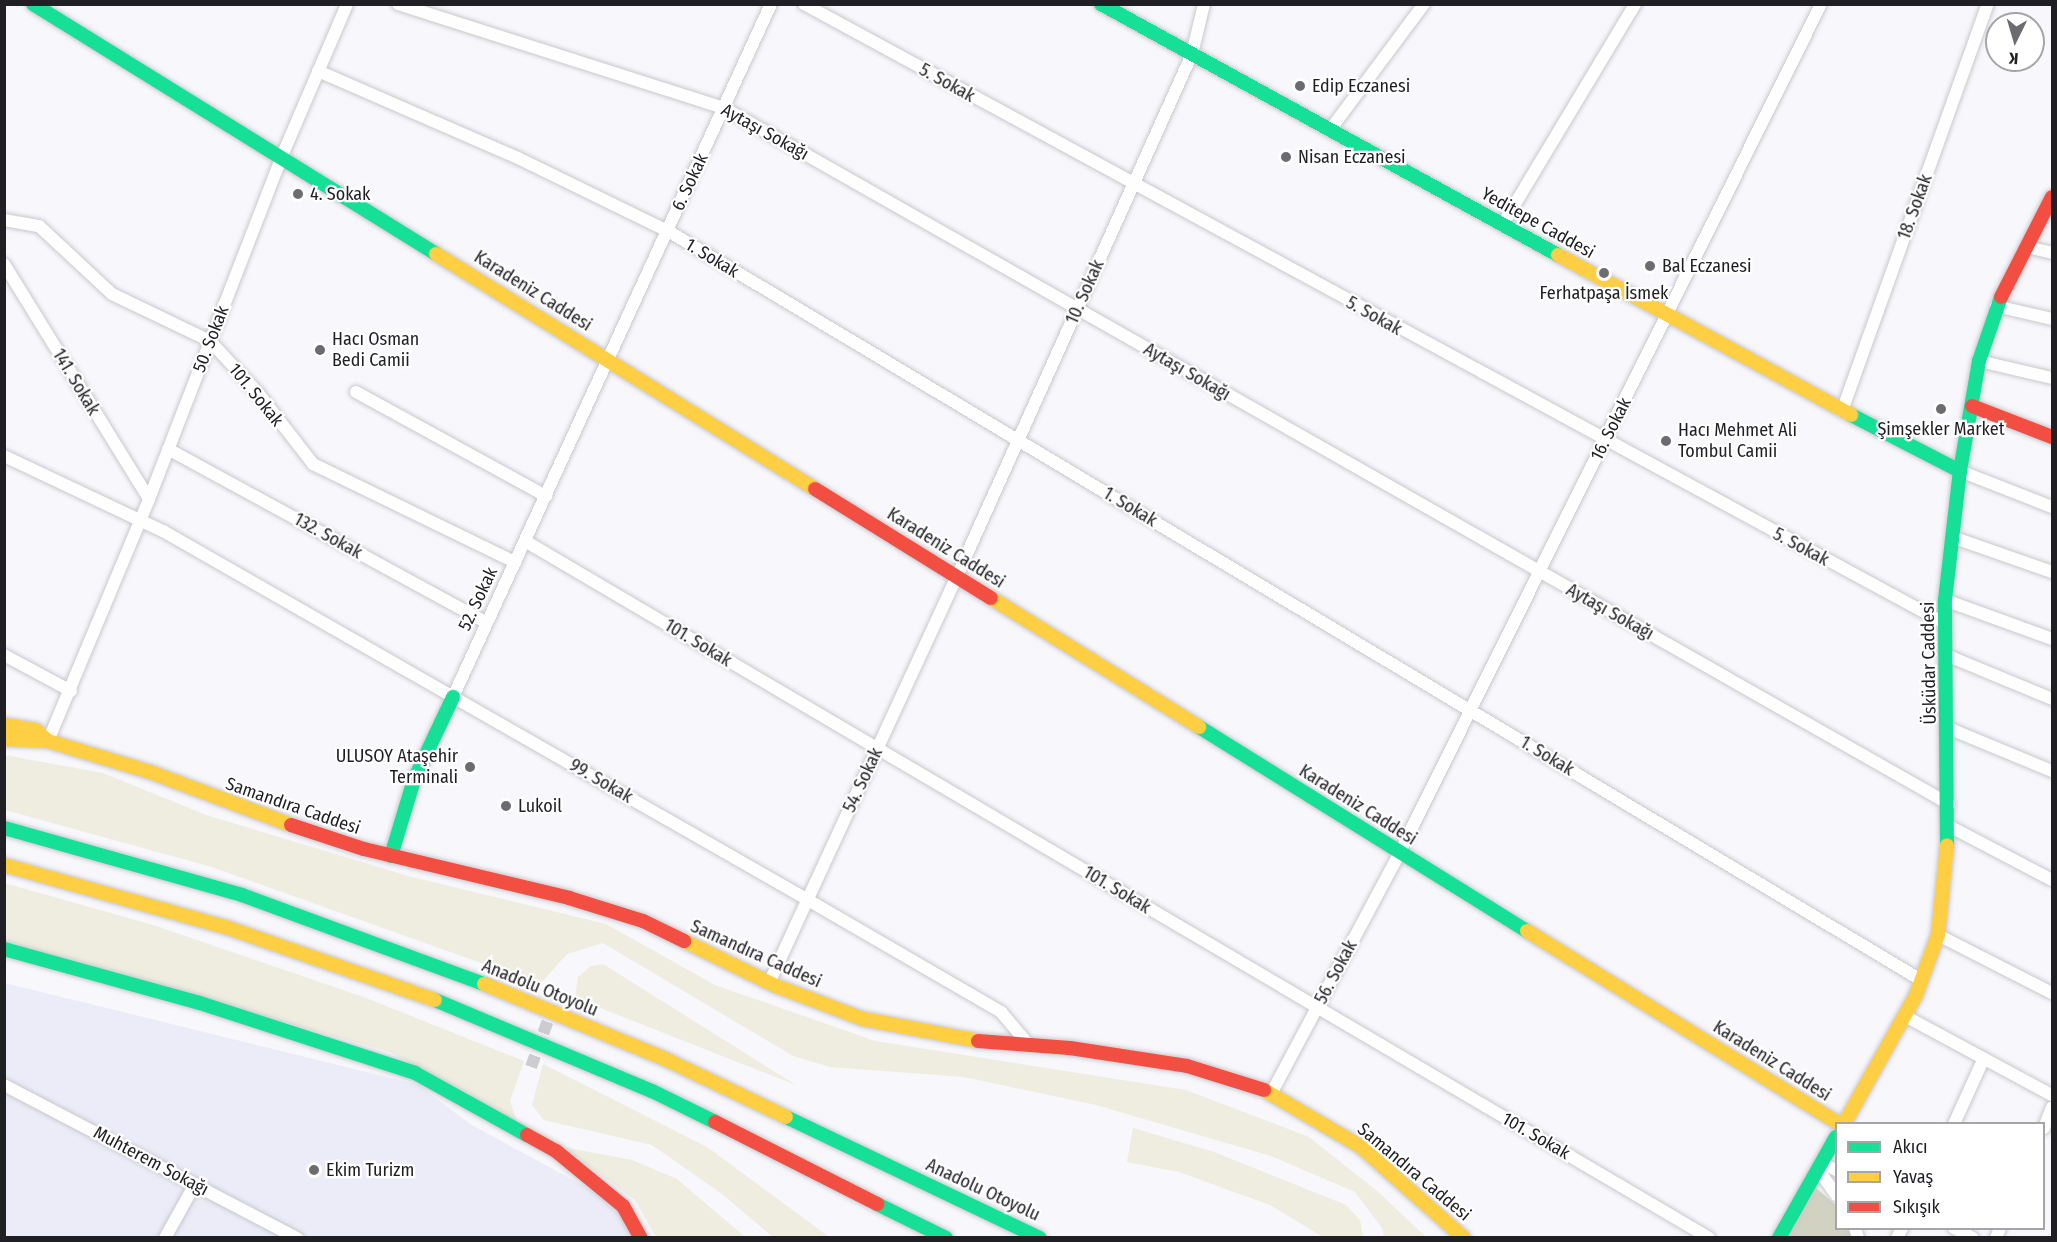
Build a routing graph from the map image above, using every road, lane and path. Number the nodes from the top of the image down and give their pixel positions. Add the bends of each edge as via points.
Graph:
1 (33, 4) edge
2 (347, 4) edge
3 (398, 4) edge
4 (771, 4) edge
5 (804, 4) edge
6 (1101, 4) edge
7 (1204, 4) edge
8 (1424, 4) edge
9 (1635, 4) edge
10 (1821, 4) edge
11 (1989, 4) edge
12 (1192, 54) junction
13 (318, 71) junction
14 (724, 108) junction
15 (1330, 130) junction
16 (282, 156) junction
17 (1133, 184) junction
18 (2052, 197) edge
19 (4, 220) edge
20 (1503, 224) junction
21 (668, 231) junction
22 (2027, 248) junction
23 (2052, 254) edge
24 (4, 264) edge
25 (1996, 306) junction
26 (1077, 309) junction
27 (1669, 316) junction
28 (2052, 319) edge
29 (210, 341) junction
30 (609, 360) junction
31 (1979, 361) junction
32 (2052, 378) edge
33 (356, 392) dead end
34 (1972, 406) junction
35 (1842, 411) junction
36 (2052, 437) edge
37 (1018, 441) junction
38 (1604, 442) junction
39 (168, 449) junction
40 (4, 456) edge
41 (1960, 471) junction
42 (546, 496) junction
43 (149, 499) junction
44 (2052, 507) edge
45 (140, 521) junction
46 (1952, 537) junction
47 (525, 541) junction
48 (515, 562) junction
49 (1538, 572) junction
50 (2052, 572) edge
51 (957, 576) junction
52 (1945, 600) junction
53 (487, 623) junction
54 (1946, 624) junction
55 (2052, 639) edge
56 (4, 654) edge
57 (1946, 655) junction
58 (71, 691) junction
59 (453, 697) junction
60 (2052, 699) edge
61 (1470, 711) junction
62 (4, 725) edge
63 (1948, 728) junction
64 (4, 739) edge
65 (48, 741) junction
66 (877, 749) junction
67 (2052, 771) edge
68 (1949, 804) junction
69 (1949, 826) junction
70 (4, 828) edge
71 (1400, 852) junction
72 (391, 856) junction
73 (4, 865) edge
74 (2052, 880) edge
75 (808, 900) junction
76 (1938, 935) junction
77 (4, 949) edge
78 (4, 958) edge
79 (81, 972) junction
80 (1922, 980) junction
81 (769, 983) junction
82 (2052, 993) edge
83 (1316, 1008) junction
84 (1905, 1016) junction
85 (1029, 1045) junction
86 (1983, 1058) junction
87 (4, 1084) edge
88 (1272, 1092) junction
89 (2052, 1095) edge
90 (2052, 1107) edge
91 (1836, 1122) edge
92 (1845, 1122) edge
93 (1955, 1122) edge
94 (2045, 1123) edge
95 (1835, 1139) edge
96 (1820, 1166) junction
97 (1835, 1170) edge
98 (195, 1184) junction
99 (1835, 1193) edge
100 (1958, 1230) edge
101 (165, 1238) edge
102 (297, 1238) edge
103 (641, 1238) edge
104 (946, 1238) edge
105 (1040, 1238) edge
106 (1464, 1238) edge
107 (1709, 1238) edge
108 (1779, 1238) edge
109 (1973, 1238) edge

1 - 16 main road, Karadeniz Caddesi
2 - 13 street
3 - 14 street, Aytaşı Sokağı
4 - 14 street, 6. Sokak
5 - 17 street, 5. Sokak
6 - 12 main road, Yeditepe Caddesi
7 - 12 street, 10. Sokak
8 - 15 street
9 - 20 street
10 - 27 street, 16. Sokak
11 - 35 street, 18. Sokak
12 - 15 main road, Yeditepe Caddesi
12 - 17 street, 10. Sokak
13 - 16 street
13 - 21 street, 1. Sokak via 518,158
14 - 21 street, 6. Sokak
14 - 26 street, Aytaşı Sokağı
15 - 20 main road, Yeditepe Caddesi
16 - 29 street, 50. Sokak
16 - 30 main road, Karadeniz Caddesi
17 - 26 street, 10. Sokak
17 - 38 street, 5. Sokak
18 - 22 main road, Üsküdar Caddesi
19 - 29 street, 101. Sokak via 39,226 112,294
20 - 27 main road, Yeditepe Caddesi
21 - 30 street, 6. Sokak
21 - 37 street, 1. Sokak
22 - 23 street
22 - 25 main road, Üsküdar Caddesi
24 - 43 street, 141. Sokak
25 - 28 street
25 - 31 main road, Üsküdar Caddesi
26 - 37 street, 10. Sokak
26 - 49 street, Aytaşı Sokağı
27 - 35 main road, Yeditepe Caddesi
27 - 38 street, 16. Sokak
29 - 39 street, 50. Sokak
29 - 48 street, 101. Sokak via 258,393 313,465
30 - 42 street, 52. Sokak
30 - 51 main road, Karadeniz Caddesi
31 - 32 street
31 - 34 main road, Üsküdar Caddesi
33 - 42 street
34 - 36 main road
34 - 41 main road, Üsküdar Caddesi
35 - 41 main road, Yeditepe Caddesi
37 - 51 street, 10. Sokak
37 - 61 street, 1. Sokak
38 - 49 street, 16. Sokak
38 - 54 street, 5. Sokak
39 - 43 street, 50. Sokak
39 - 53 street, 132. Sokak
40 - 45 street
41 - 44 street
41 - 46 main road, Üsküdar Caddesi
42 - 47 street, 52. Sokak
43 - 45 street, 50. Sokak
45 - 58 street, 50. Sokak
45 - 59 street, 99. Sokak
46 - 50 street
46 - 52 main road, Üsküdar Caddesi
47 - 48 street, 52. Sokak
47 - 66 street, 101. Sokak
48 - 53 street, 52. Sokak
49 - 61 street, 16. Sokak
49 - 68 street, Aytaşı Sokağı
51 - 66 street, 54. Sokak
51 - 71 main road, Karadeniz Caddesi
52 - 54 main road, Üsküdar Caddesi
52 - 55 street
53 - 59 street, 52. Sokak
54 - 57 main road, Üsküdar Caddesi
56 - 58 street
57 - 60 street
57 - 63 main road, Üsküdar Caddesi
58 - 65 street, 50. Sokak
59 - 72 main road, 52. Sokak via 414,780
59 - 75 street, 99. Sokak
61 - 71 street, 16. Sokak
61 - 80 street, 1. Sokak
62 - 65 main road via 36,730
63 - 67 street
63 - 68 main road, Üsküdar Caddesi
64 - 65 main road, Samandıra Caddesi
65 - 72 main road, Samandıra Caddesi via 150,772 242,809
66 - 75 street, 54. Sokak
66 - 83 street, 101. Sokak
68 - 69 main road, Üsküdar Caddesi
69 - 74 street
69 - 76 main road, Üsküdar Caddesi
70 - 105 main road, Anadolu Otoyolu via 242,895 505,992 665,1059 794,1124
71 - 83 street, 56. Sokak
71 - 91 main road, Karadeniz Caddesi
72 - 81 main road, Samandıra Caddesi via 569,898 643,921
73 - 104 main road via 228,928 365,973 492,1022 652,1091
75 - 81 street, 54. Sokak
75 - 85 street, 99. Sokak via 1001,1012
76 - 80 main road, Üsküdar Caddesi
76 - 82 street
77 - 79 main road
78 - 79 main road
79 - 103 main road via 200,1003 415,1073 556,1151 623,1206
80 - 84 main road, Üsküdar Caddesi
81 - 85 main road, Samandıra Caddesi via 863,1018 961,1040
83 - 88 street, 56. Sokak
83 - 107 street, 101. Sokak
84 - 86 street
84 - 92 main road, Üsküdar Caddesi
85 - 88 main road, Samandıra Caddesi via 1186,1066
86 - 89 street
86 - 93 street
87 - 98 street, Muhterem Sokağı
88 - 106 main road, Samandıra Caddesi via 1361,1147
90 - 94 street
95 - 96 main road
96 - 97 street
96 - 99 street
96 - 108 main road
98 - 101 street
98 - 102 street, Muhterem Sokağı
100 - 109 street

